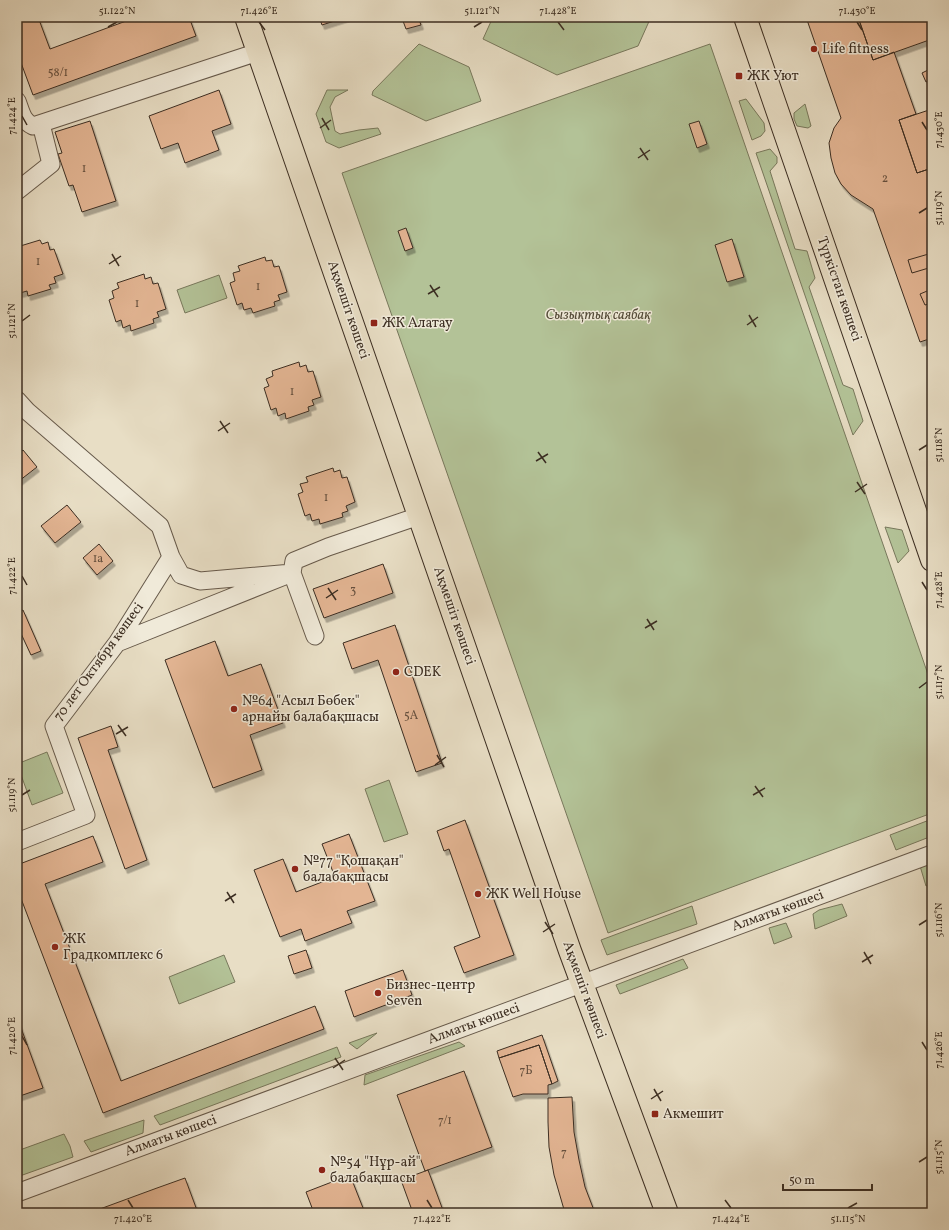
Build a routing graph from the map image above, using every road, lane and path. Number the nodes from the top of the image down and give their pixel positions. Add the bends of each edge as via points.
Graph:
1 (246, 17) edge
2 (745, 17) edge
3 (258, 52) junction
4 (17, 101) edge
5 (41, 124) junction
6 (17, 191) edge
7 (17, 400) edge
8 (419, 516) junction
9 (171, 557) junction
10 (932, 560) edge
11 (292, 573) junction
12 (315, 636) dead end
13 (117, 643) junction
14 (17, 842) edge
15 (932, 854) edge
16 (582, 984) junction
17 (17, 1193) edge
18 (667, 1213) edge

1 - 3 main road, Ақмешіт көшесі
2 - 10 main road, Түркістан көшесі
3 - 5 street
3 - 8 main road, Ақмешіт көшесі
4 - 5 street via 27,123 33,126
5 - 6 street via 51,164
7 - 9 street via 160,526
8 - 11 street via 294,561
8 - 16 main road, Ақмешіт көшесі
9 - 11 street via 181,575 200,581
9 - 13 street, 70 лет Октября көшесі
11 - 12 street
11 - 13 street
13 - 14 street, 70 лет Октября көшесі via 54,726 86,815
15 - 16 street, Алматы көшесі
16 - 17 street, Алматы көшесі
16 - 18 main road, Ақмешіт көшесі

